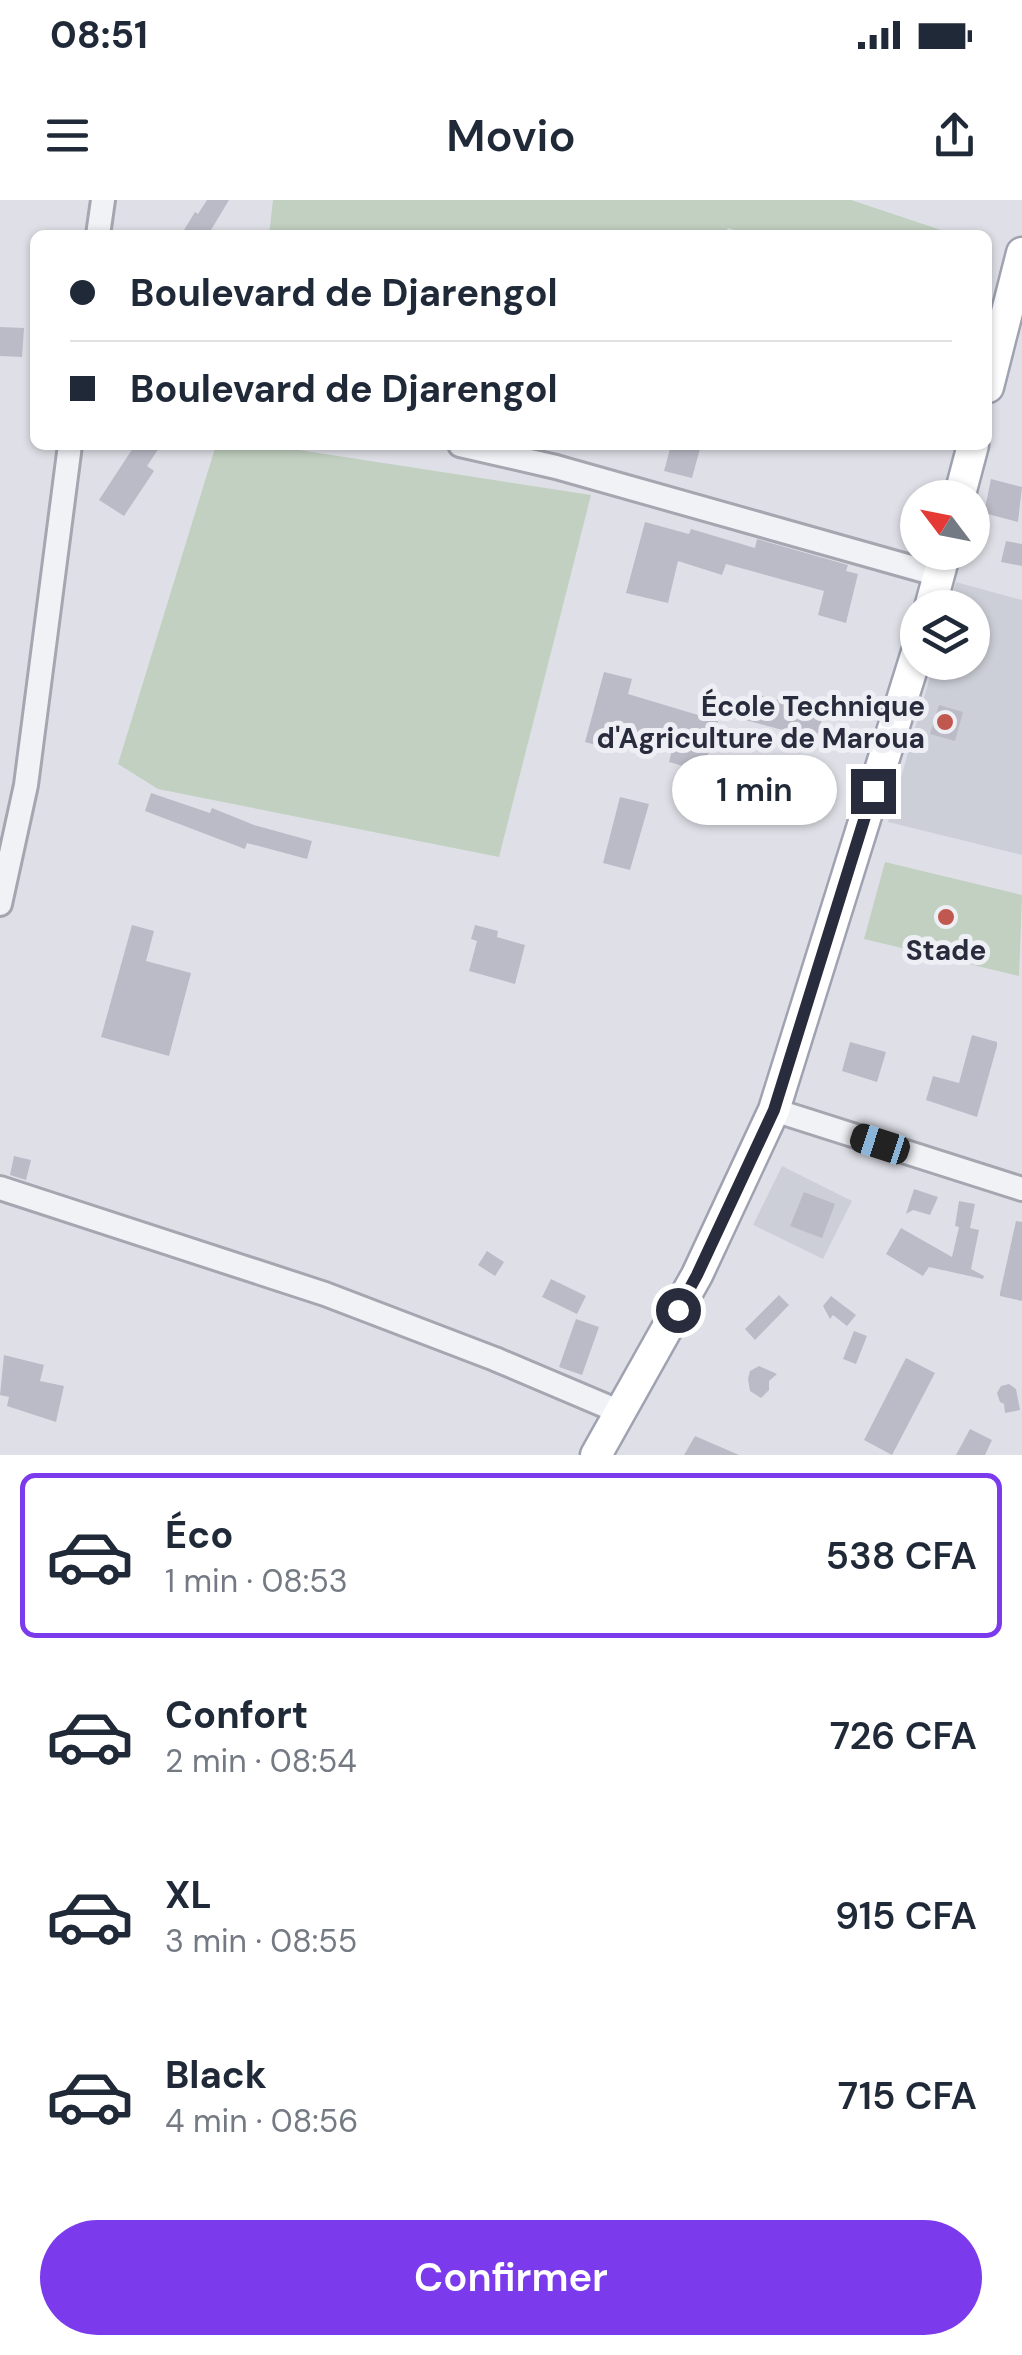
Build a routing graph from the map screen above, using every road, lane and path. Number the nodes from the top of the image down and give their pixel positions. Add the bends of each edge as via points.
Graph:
1 (103, 200) edge
2 (99, 230) edge
3 (1022, 254) edge
4 (992, 371) edge
5 (69, 450) edge
6 (481, 450) edge
7 (972, 450) edge
8 (964, 480) edge
9 (900, 554) edge
10 (908, 680) edge
11 (0, 904) edge
12 (774, 1110) junction
13 (0, 1188) edge
14 (1022, 1189) edge
15 (620, 1412) junction
16 (596, 1455) edge

1 - 2 street
3 - 4 main road
5 - 11 street via 26,785
6 - 9 street
7 - 8 main road
10 - 12 main road
12 - 14 street
12 - 15 main road via 697,1275
13 - 15 street via 325,1294
15 - 16 main road

